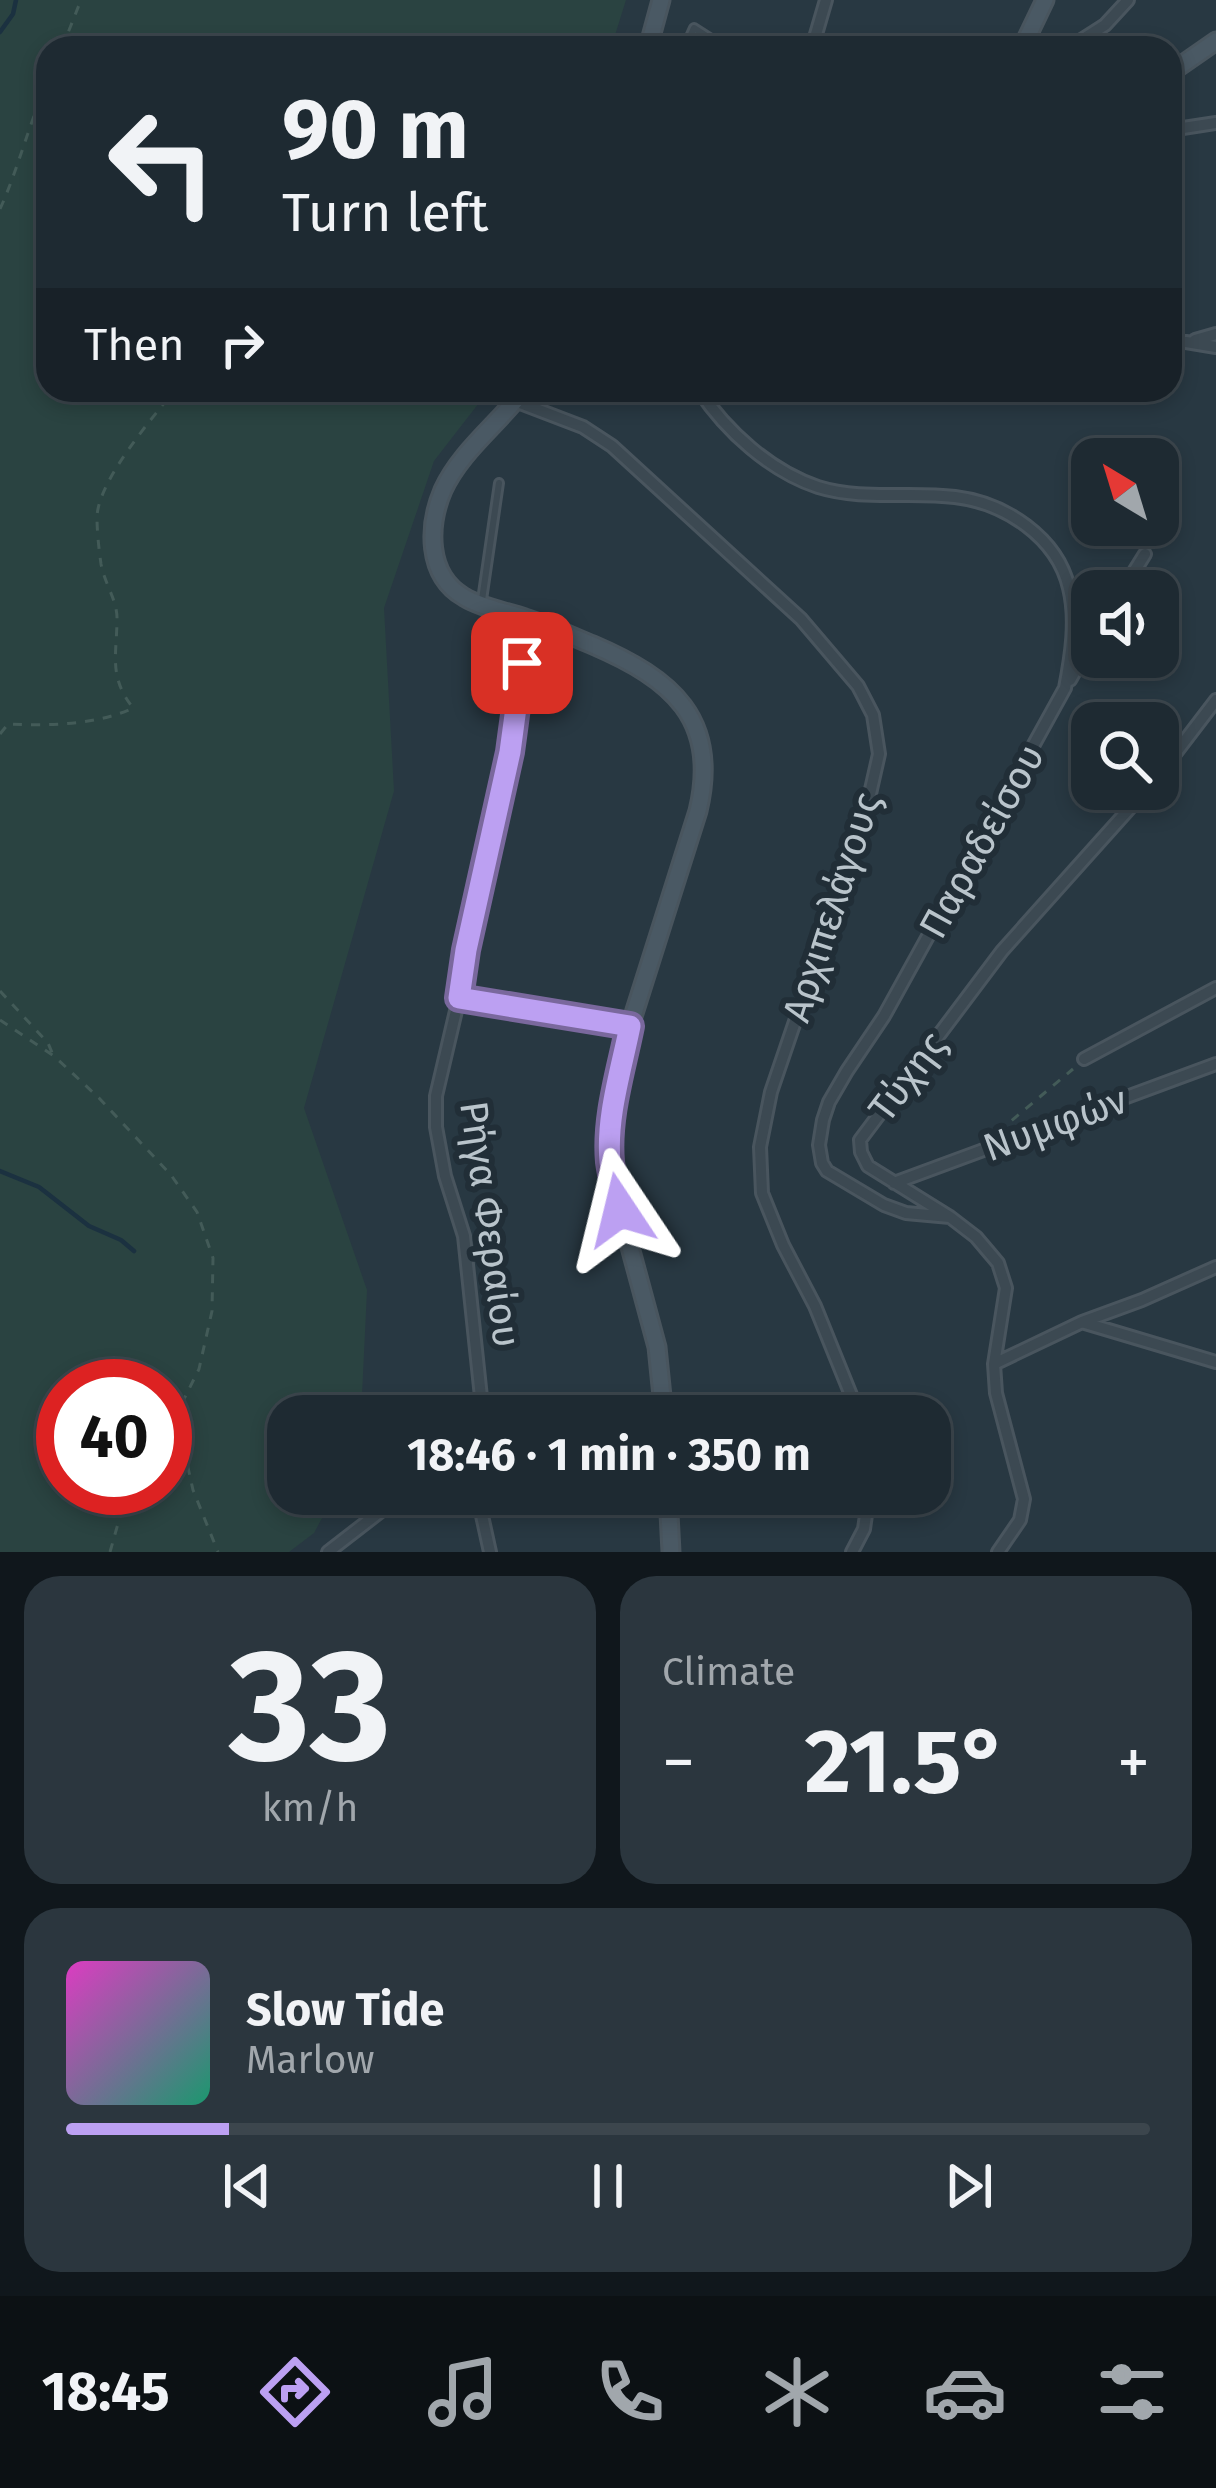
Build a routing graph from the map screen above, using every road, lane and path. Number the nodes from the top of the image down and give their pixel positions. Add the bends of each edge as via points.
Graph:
1 (81, 0) edge
2 (662, 0) edge
3 (826, 0) edge
4 (1045, 0) edge
5 (1128, 0) edge
6 (67, 36) edge
7 (652, 36) edge
8 (816, 36) edge
9 (1028, 36) edge
10 (1088, 36) edge
11 (1216, 41) edge
12 (1182, 65) edge
13 (36, 107) edge
14 (1216, 123) edge
15 (1182, 128) edge
16 (0, 208) edge
17 (1216, 334) edge
18 (1182, 342) edge
19 (1186, 342) junction
20 (1216, 347) edge
21 (166, 402) edge
22 (514, 402) edge
23 (531, 402) edge
24 (708, 402) edge
25 (499, 483) dead end
26 (1145, 554) dead end
27 (1135, 570) edge
28 (481, 604) junction
29 (528, 618) junction
30 (1071, 678) edge
31 (1065, 688) junction
32 (1216, 700) edge
33 (0, 734) edge
34 (1179, 748) edge
35 (1128, 810) edge
36 (1216, 988) edge
37 (0, 991) edge
38 (459, 998) junction
39 (0, 1020) edge
40 (630, 1026) junction
41 (54, 1056) junction
42 (1084, 1059) joint
43 (1216, 1064) edge
44 (980, 1150) junction
45 (894, 1183) junction
46 (950, 1217) junction
47 (1216, 1267) edge
48 (1082, 1322) junction
49 (1216, 1362) edge
50 (994, 1364) junction
51 (192, 1383) edge
52 (481, 1395) edge
53 (662, 1395) edge
54 (851, 1395) edge
55 (192, 1482) edge
56 (122, 1515) edge
57 (376, 1515) edge
58 (482, 1515) edge
59 (669, 1515) edge
60 (866, 1515) edge
61 (110, 1552) edge
62 (218, 1552) edge
63 (328, 1552) edge
64 (490, 1552) edge
65 (671, 1552) edge
66 (852, 1552) edge
67 (998, 1552) edge

1 - 6 path
2 - 7 street
3 - 8 street
4 - 9 street
5 - 10 street
11 - 12 street
13 - 16 path
14 - 15 street
17 - 19 street
18 - 19 street
19 - 20 street
21 - 33 path via 134,442 97,516 117,617 116,672 133,708 75,723 8,724
22 - 28 street via 446,484 431,530 445,580
23 - 54 street, Αρχιπελάγους via 612,446 801,620 859,686 873,715 879,754 865,816 771,1092 760,1147 762,1193
24 - 31 street, Παραδείσου via 754,449 814,486 965,499 1028,526 1057,558 1071,594
25 - 28 lane
26 - 27 street
28 - 29 street
29 - 38 street, Ρήγα Φεραίου via 510,752
29 - 40 street via 661,682 699,732 701,798
30 - 31 street
31 - 46 street, Παραδείσου via 824,1120 819,1145 827,1171 884,1205
32 - 34 street
35 - 45 street, Τύχης via 1002,951 865,1130 868,1166
36 - 42 street
37 - 41 path
38 - 40 street
38 - 52 street, Ρήγα Φεραίου via 436,1127 464,1236
39 - 41 path
40 - 53 street via 610,1166
41 - 51 path via 197,1212 213,1258 212,1311
42 - 44 path
43 - 44 street, Νυμφών
44 - 45 street, Νυμφών
45 - 46 street, Τύχης
46 - 50 street, Τύχης via 998,1263 1006,1288
47 - 48 street
48 - 49 street
48 - 50 street
50 - 67 street, Τύχης via 1024,1499
55 - 62 path
56 - 61 path
57 - 63 street
58 - 64 street
59 - 65 street
60 - 66 street

